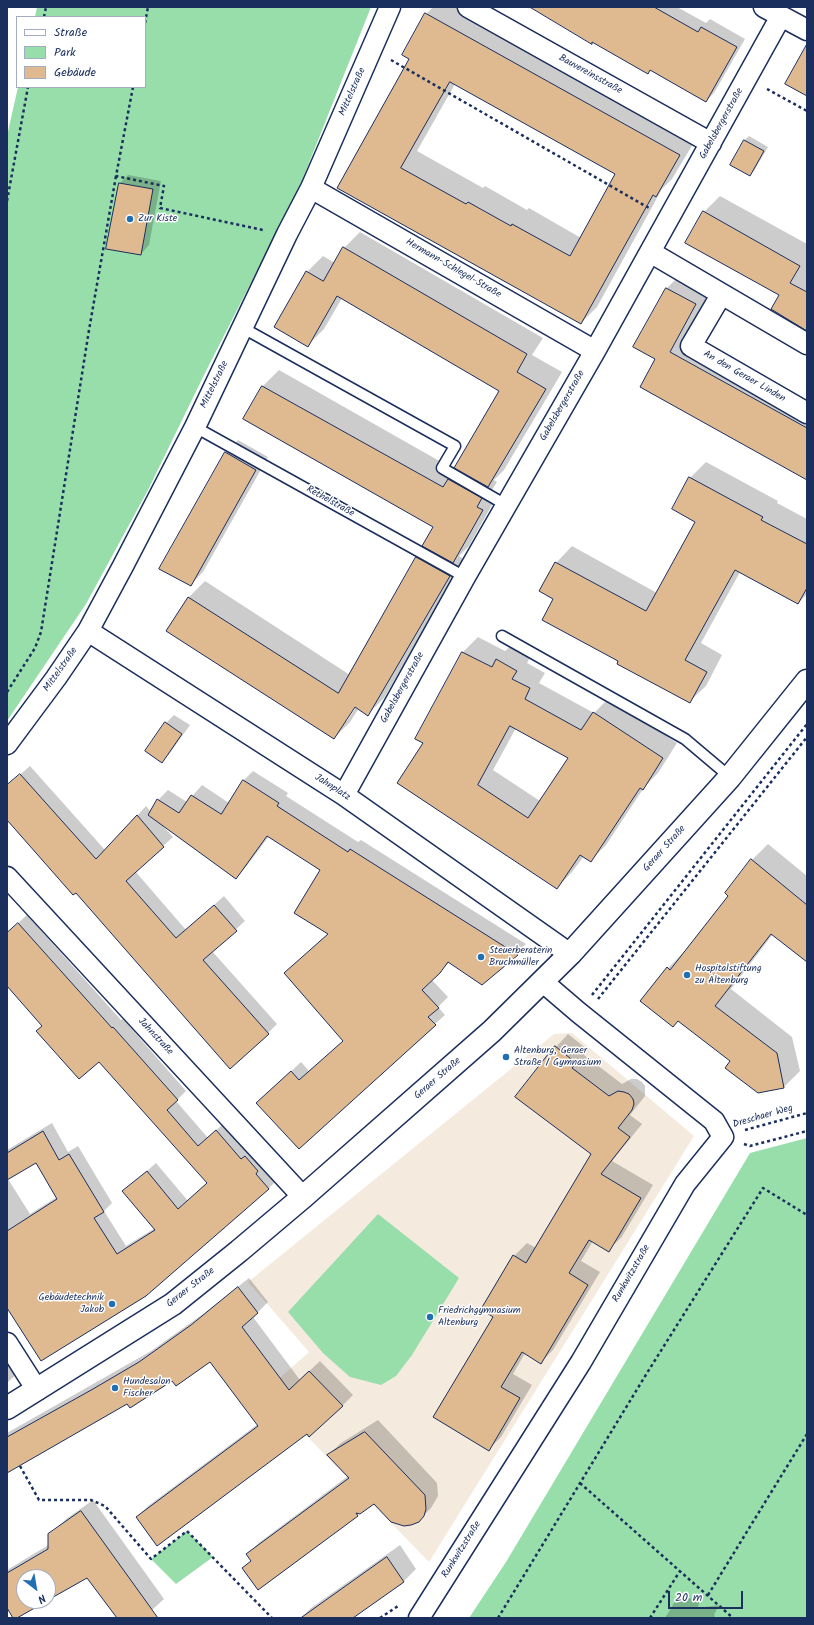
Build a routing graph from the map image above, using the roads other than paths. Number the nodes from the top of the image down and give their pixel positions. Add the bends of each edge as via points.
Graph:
1 (390, 7) edge
2 (468, 7) edge
3 (773, 12) edge
4 (807, 30) edge
5 (711, 143) junction
6 (311, 188) junction
7 (650, 252) junction
8 (721, 295) junction
9 (243, 328) junction
10 (807, 344) edge
11 (595, 351) junction
12 (807, 412) edge
13 (195, 427) junction
14 (506, 505) junction
15 (465, 577) junction
16 (88, 631) junction
17 (502, 636) dead end
18 (807, 681) edge
19 (7, 744) edge
20 (730, 776) junction
21 (344, 795) junction
22 (7, 877) edge
23 (570, 954) junction
24 (543, 982) junction
25 (303, 1197) junction
26 (7, 1343) edge
27 (38, 1390) junction
28 (7, 1408) edge
29 (419, 1618) edge

1 - 6 street, Mittelstraße
2 - 5 street, Bauvereinsstraße
3 - 4 street
3 - 5 street, Gabelsbergerstraße via 747,78
5 - 7 street, Gabelsbergerstraße
6 - 9 street, Mittelstraße
6 - 11 street, Hermann-Schlegel-Straße
7 - 8 street
7 - 11 street, Gabelsbergerstraße
8 - 10 street
8 - 12 street, An den Geraer Linden via 691,346
9 - 13 street, Mittelstraße
9 - 14 lane via 455,446 442,468
11 - 14 street, Gabelsbergerstraße
13 - 15 lane, Rethelstraße
13 - 16 street, Mittelstraße
14 - 15 street, Gabelsbergerstraße
15 - 21 street, Gabelsbergerstraße
16 - 19 street, Mittelstraße
16 - 21 street, Jahnplatz
17 - 20 lane via 685,739
18 - 20 main road, Geraer Straße
20 - 23 main road, Geraer Straße
21 - 23 street, Jahnplatz
22 - 25 street, Jahnstraße
23 - 24 main road, Geraer Straße
24 - 25 main road, Geraer Straße via 492,1031
24 - 29 street, Runkwitzstraße via 714,1121 723,1136 685,1184 582,1362
25 - 27 main road, Geraer Straße via 173,1304
26 - 27 street
27 - 28 main road, Geraer Straße

